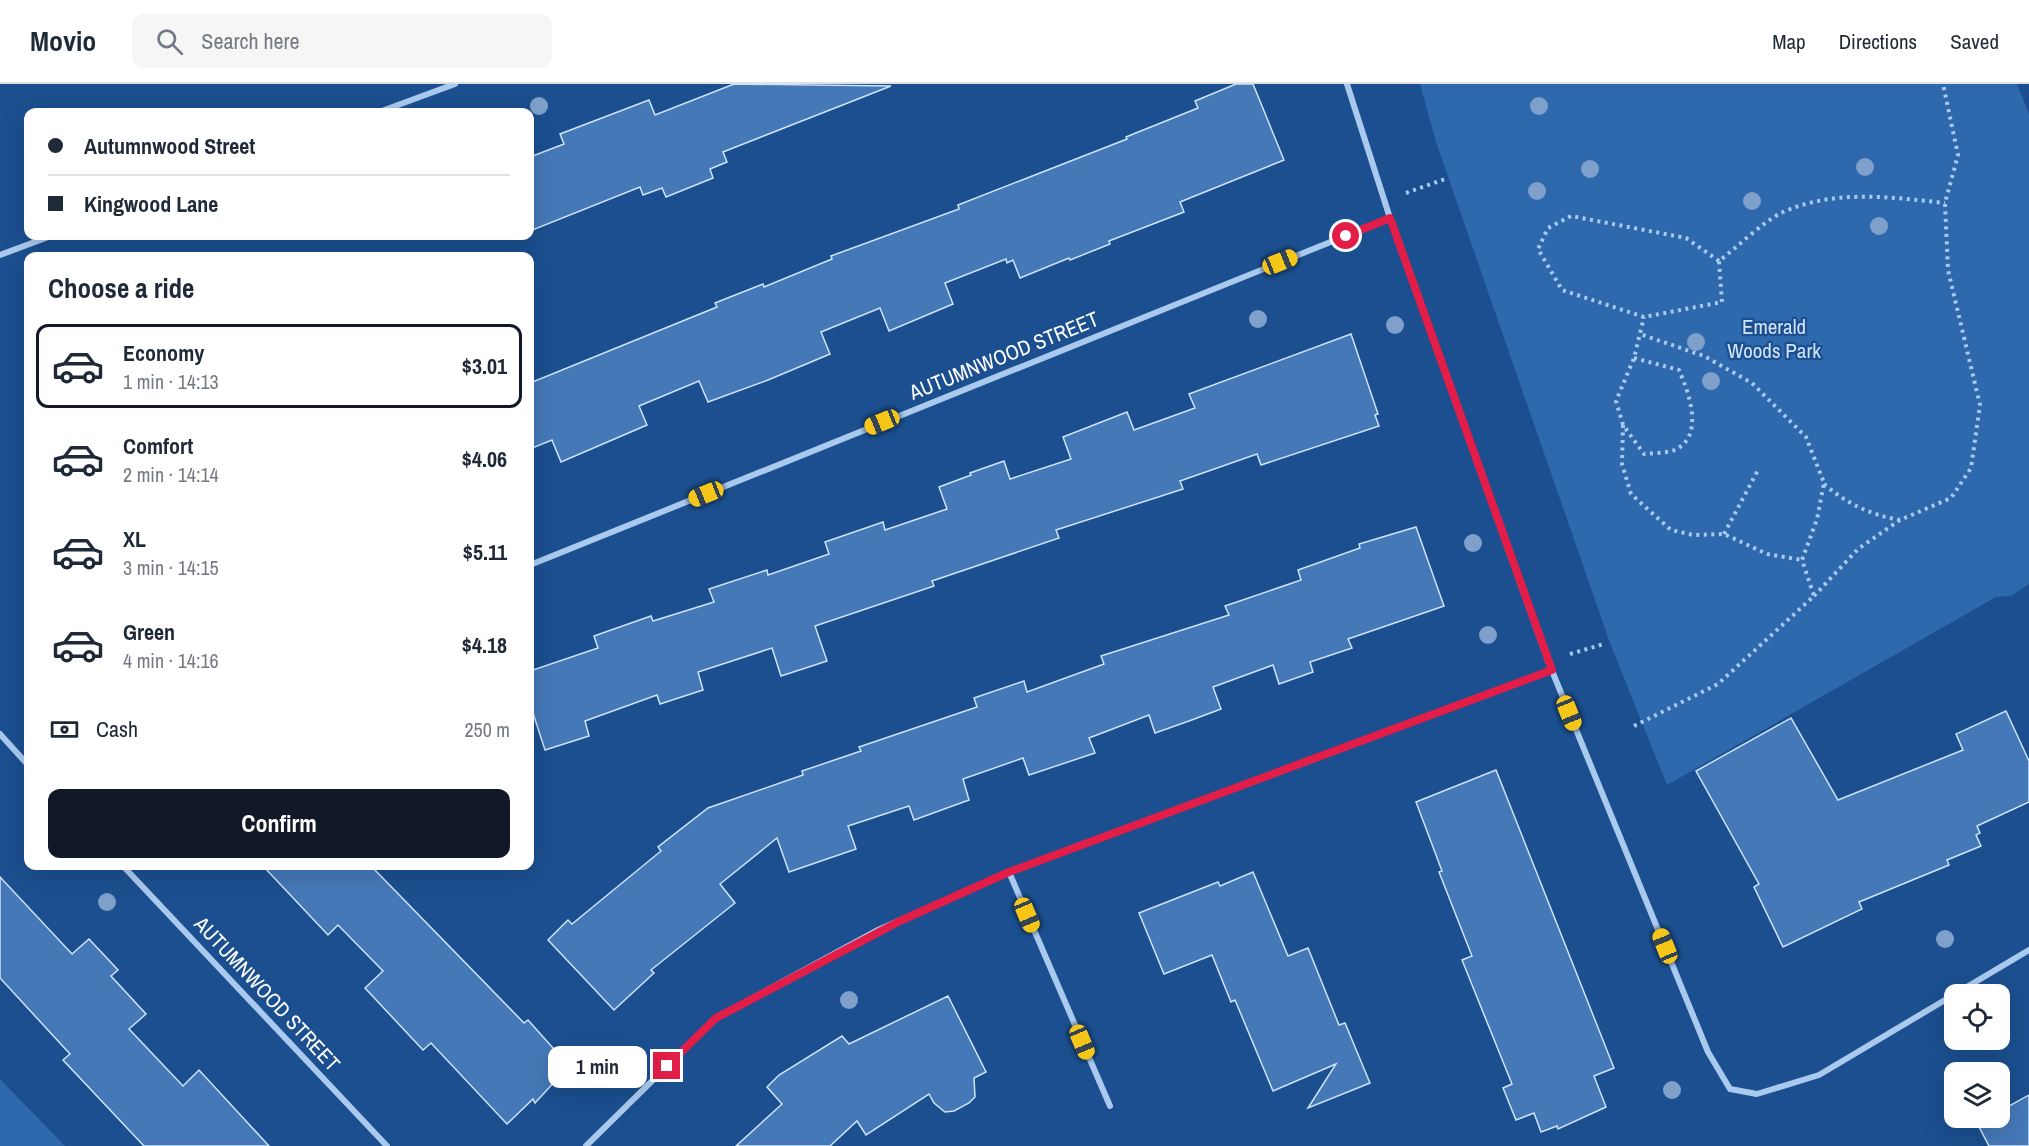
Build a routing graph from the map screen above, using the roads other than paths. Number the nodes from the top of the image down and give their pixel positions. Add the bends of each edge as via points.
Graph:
1 (455, 84) edge
2 (1347, 84) edge
3 (390, 108) edge
4 (1390, 218) junction
5 (40, 240) edge
6 (0, 255) edge
7 (534, 563) edge
8 (1552, 670) junction
9 (0, 734) edge
10 (24, 761) edge
11 (127, 870) edge
12 (1009, 872) junction
13 (2029, 950) edge
14 (1110, 1106) dead end
15 (387, 1146) edge
16 (586, 1146) edge

1 - 3 street
2 - 4 street
4 - 7 street, AUTUMNWOOD STREET
4 - 8 street
5 - 6 street
8 - 12 street
8 - 13 street via 1708,1052 1730,1089 1757,1094 1819,1075
9 - 10 street
11 - 15 street, AUTUMNWOOD STREET
12 - 14 street
12 - 16 street via 878,930 716,1018

